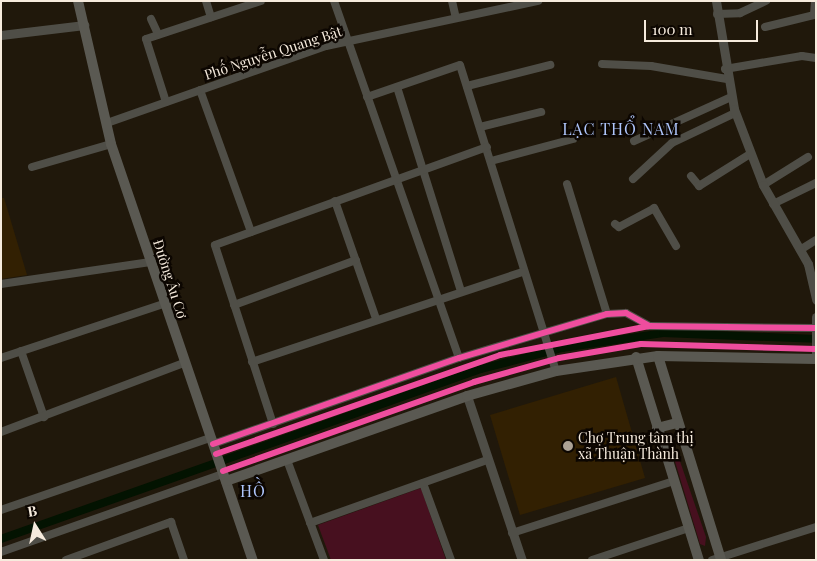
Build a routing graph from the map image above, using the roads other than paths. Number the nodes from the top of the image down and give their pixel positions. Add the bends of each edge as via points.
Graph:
1 (78, 1) edge
2 (206, 1) edge
3 (334, 1) edge
4 (452, 1) edge
5 (538, 1) edge
6 (716, 1) edge
7 (815, 1) edge
8 (255, 2) edge
9 (760, 3) edge
10 (510, 4) edge
11 (717, 14) junction
12 (815, 15) edge
13 (211, 17) junction
14 (456, 18) junction
15 (151, 19) dead end
16 (84, 25) junction
17 (765, 27) dead end
18 (158, 34) junction
19 (1, 36) edge
20 (348, 41) junction
21 (816, 58) edge
22 (602, 64) dead end
23 (550, 65) dead end
24 (725, 69) junction
25 (728, 79) junction
26 (467, 86) junction
27 (397, 87) junction
28 (200, 90) junction
29 (367, 97) junction
30 (731, 97) junction
31 (166, 102) junction
32 (540, 112) dead end
33 (735, 113) junction
34 (107, 123) junction
35 (480, 128) junction
36 (573, 139) dead end
37 (634, 141) dead end
38 (111, 144) junction
39 (487, 147) junction
40 (750, 154) junction
41 (808, 157) dead end
42 (491, 161) junction
43 (32, 167) dead end
44 (425, 169) junction
45 (691, 176) dead end
46 (396, 179) junction
47 (633, 179) dead end
48 (816, 183) edge
49 (567, 184) dead end
50 (763, 185) junction
51 (335, 201) junction
52 (773, 204) junction
53 (615, 224) dead end
54 (251, 232) junction
55 (816, 240) edge
56 (676, 246) dead end
57 (800, 250) junction
58 (356, 260) junction
59 (150, 262) junction
60 (522, 272) junction
61 (1, 284) edge
62 (461, 291) junction
63 (816, 296) edge
64 (438, 298) junction
65 (816, 300) edge
66 (163, 304) junction
67 (234, 305) junction
68 (607, 314) junction
69 (816, 317) edge
70 (376, 319) junction
71 (815, 328) edge
72 (547, 334) junction
73 (21, 351) junction
74 (815, 354) edge
75 (658, 356) junction
76 (1, 358) edge
77 (458, 358) junction
78 (636, 358) junction
79 (252, 362) junction
80 (184, 363) junction
81 (554, 366) junction
82 (467, 396) junction
83 (44, 417) junction
84 (677, 423) junction
85 (273, 424) junction
86 (657, 428) junction
87 (1, 432) edge
88 (213, 444) junction
89 (287, 460) junction
90 (487, 460) junction
91 (225, 478) junction
92 (674, 482) junction
93 (423, 483) junction
94 (1, 510) edge
95 (310, 523) junction
96 (689, 528) junction
97 (816, 528) edge
98 (512, 533) junction
99 (1, 552) edge
100 (718, 559) edge
101 (66, 560) edge
102 (184, 560) edge
103 (253, 560) edge
104 (324, 560) edge
105 (451, 560) edge
106 (522, 560) edge
107 (592, 560) edge
108 (699, 560) edge

1 - 16 main road, Đường Âu Cơ
2 - 13 street
3 - 20 street
4 - 14 street
5 - 10 street, Phố Nguyễn Quang Bật
6 - 11 street
7 - 12 street
8 - 13 street
9 - 11 street via 740,14
10 - 14 street, Phố Nguyễn Quang Bật
11 - 24 street
12 - 17 street
13 - 18 street
14 - 20 street, Phố Nguyễn Quang Bật
15 - 18 street
16 - 19 street
16 - 34 main road, Đường Âu Cơ
18 - 31 street via 146,39 146,44
20 - 28 street, Phố Nguyễn Quang Bật
20 - 29 street
21 - 24 street via 795,57
22 - 25 street via 652,66
23 - 26 street
24 - 25 street
25 - 30 street
26 - 27 street via 460,65
26 - 35 street
27 - 29 street
27 - 44 street
28 - 31 street, Phố Nguyễn Quang Bật
28 - 54 street
29 - 46 street
30 - 33 street
30 - 37 street
31 - 34 street, Phố Nguyễn Quang Bật
32 - 35 street
33 - 40 street
33 - 47 street via 672,143
34 - 38 main road, Đường Âu Cơ
35 - 39 street
36 - 42 street
38 - 43 street
38 - 59 main road, Đường Âu Cơ
39 - 42 street
39 - 44 street
40 - 45 street via 699,186
40 - 50 street
41 - 50 street
42 - 60 street
44 - 46 street
44 - 62 street
46 - 51 street
46 - 64 street
48 - 52 street
49 - 68 street
50 - 52 street
51 - 54 street
51 - 58 street
52 - 57 street
53 - 56 street via 619,228 654,208
54 - 67 street via 215,245
55 - 57 street
57 - 63 street via 812,274
58 - 67 street
58 - 70 street
59 - 61 street
59 - 66 main road, Đường Âu Cơ
60 - 62 street
60 - 72 street
62 - 64 street
63 - 65 street
64 - 70 street
64 - 77 street
66 - 73 street
66 - 80 main road, Đường Âu Cơ
67 - 79 street
68 - 71 street via 626,312 649,326
68 - 72 street
69 - 71 street
70 - 79 street
71 - 74 street
72 - 77 street
72 - 81 street
73 - 76 street
73 - 83 street
74 - 75 main road
75 - 78 main road
75 - 84 main road
77 - 85 street
78 - 81 main road
78 - 86 main road
79 - 85 street
80 - 83 street
80 - 88 main road, Đường Âu Cơ
81 - 82 main road
82 - 89 main road
82 - 90 street
83 - 87 street
84 - 86 main road
84 - 100 main road
85 - 88 street
86 - 92 main road
88 - 91 main road, Đường Âu Cơ
88 - 94 street
89 - 91 main road
89 - 95 street
90 - 93 street
90 - 98 street
91 - 99 street
91 - 103 main road, Đường Âu Cơ
92 - 96 main road
92 - 98 street
93 - 95 street
93 - 105 street
95 - 104 street
96 - 107 street
96 - 108 main road
97 - 100 street
98 - 106 street
101 - 102 street via 171,522

